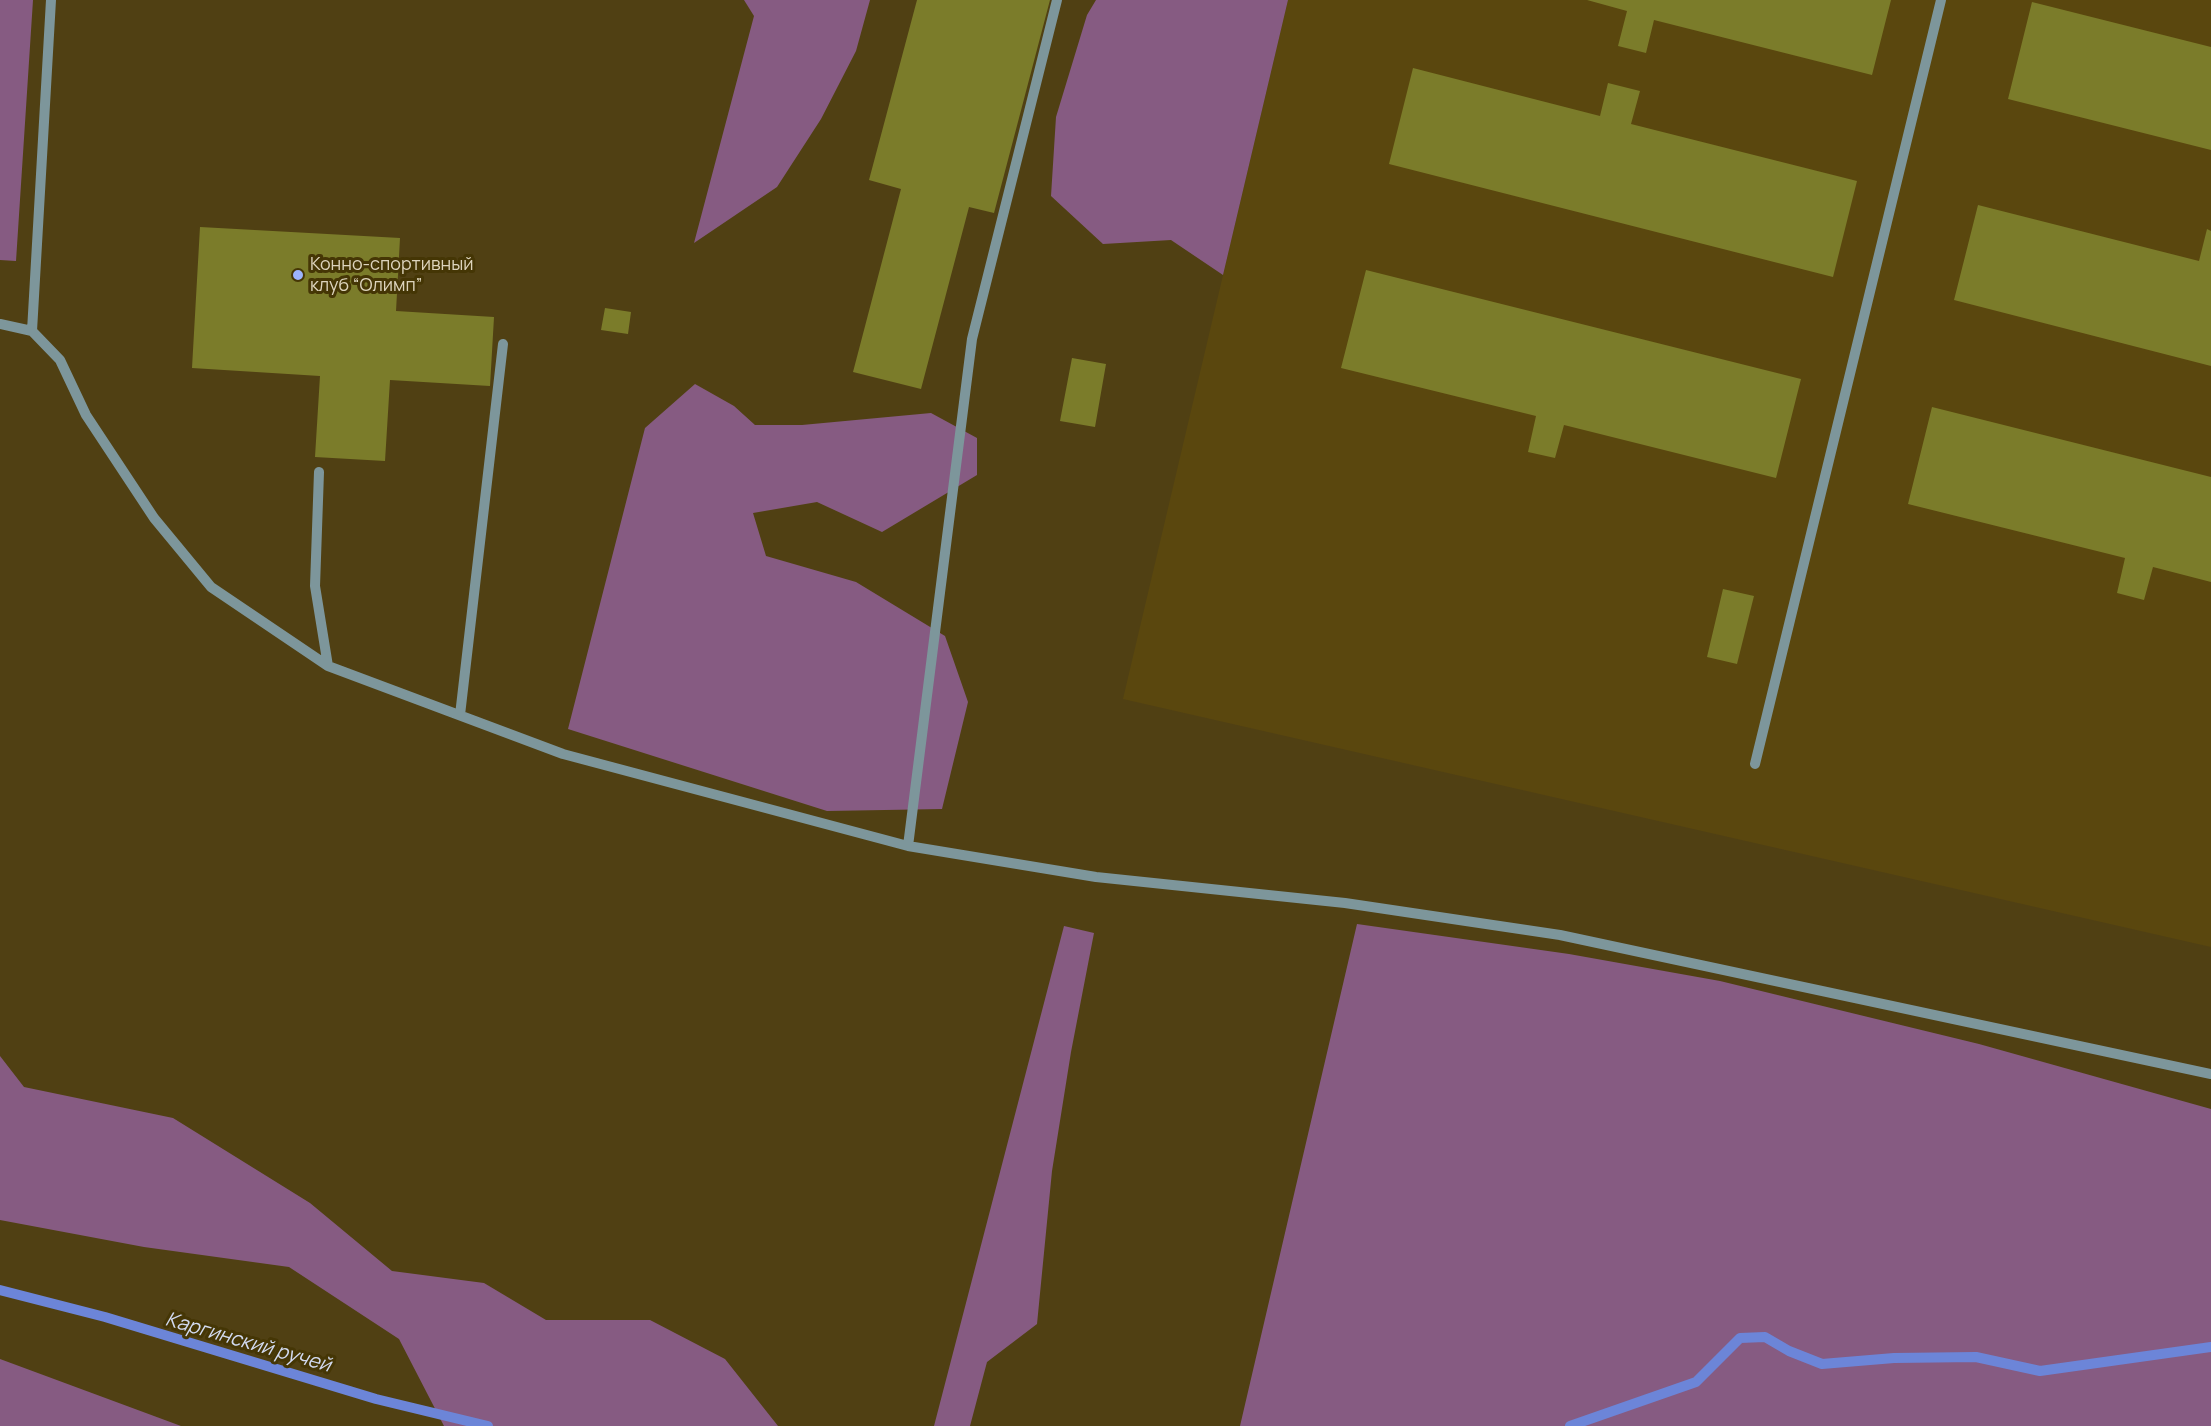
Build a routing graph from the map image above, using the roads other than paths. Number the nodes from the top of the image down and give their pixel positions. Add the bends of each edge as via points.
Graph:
1 (51, 0) edge
2 (1057, 0) edge
3 (1941, 0) edge
4 (0, 324) edge
5 (32, 331) junction
6 (503, 344) dead end
7 (319, 472) dead end
8 (328, 666) junction
9 (460, 715) junction
10 (1755, 764) dead end
11 (908, 846) junction
12 (2211, 1074) edge

1 - 5 lane
2 - 11 lane via 972,339
3 - 10 lane
4 - 5 lane
5 - 8 lane via 60,360 86,415 154,518 211,587
6 - 9 lane
7 - 8 lane via 315,586
8 - 9 lane
9 - 11 lane via 562,754
11 - 12 lane via 1096,877 1345,903 1560,935

